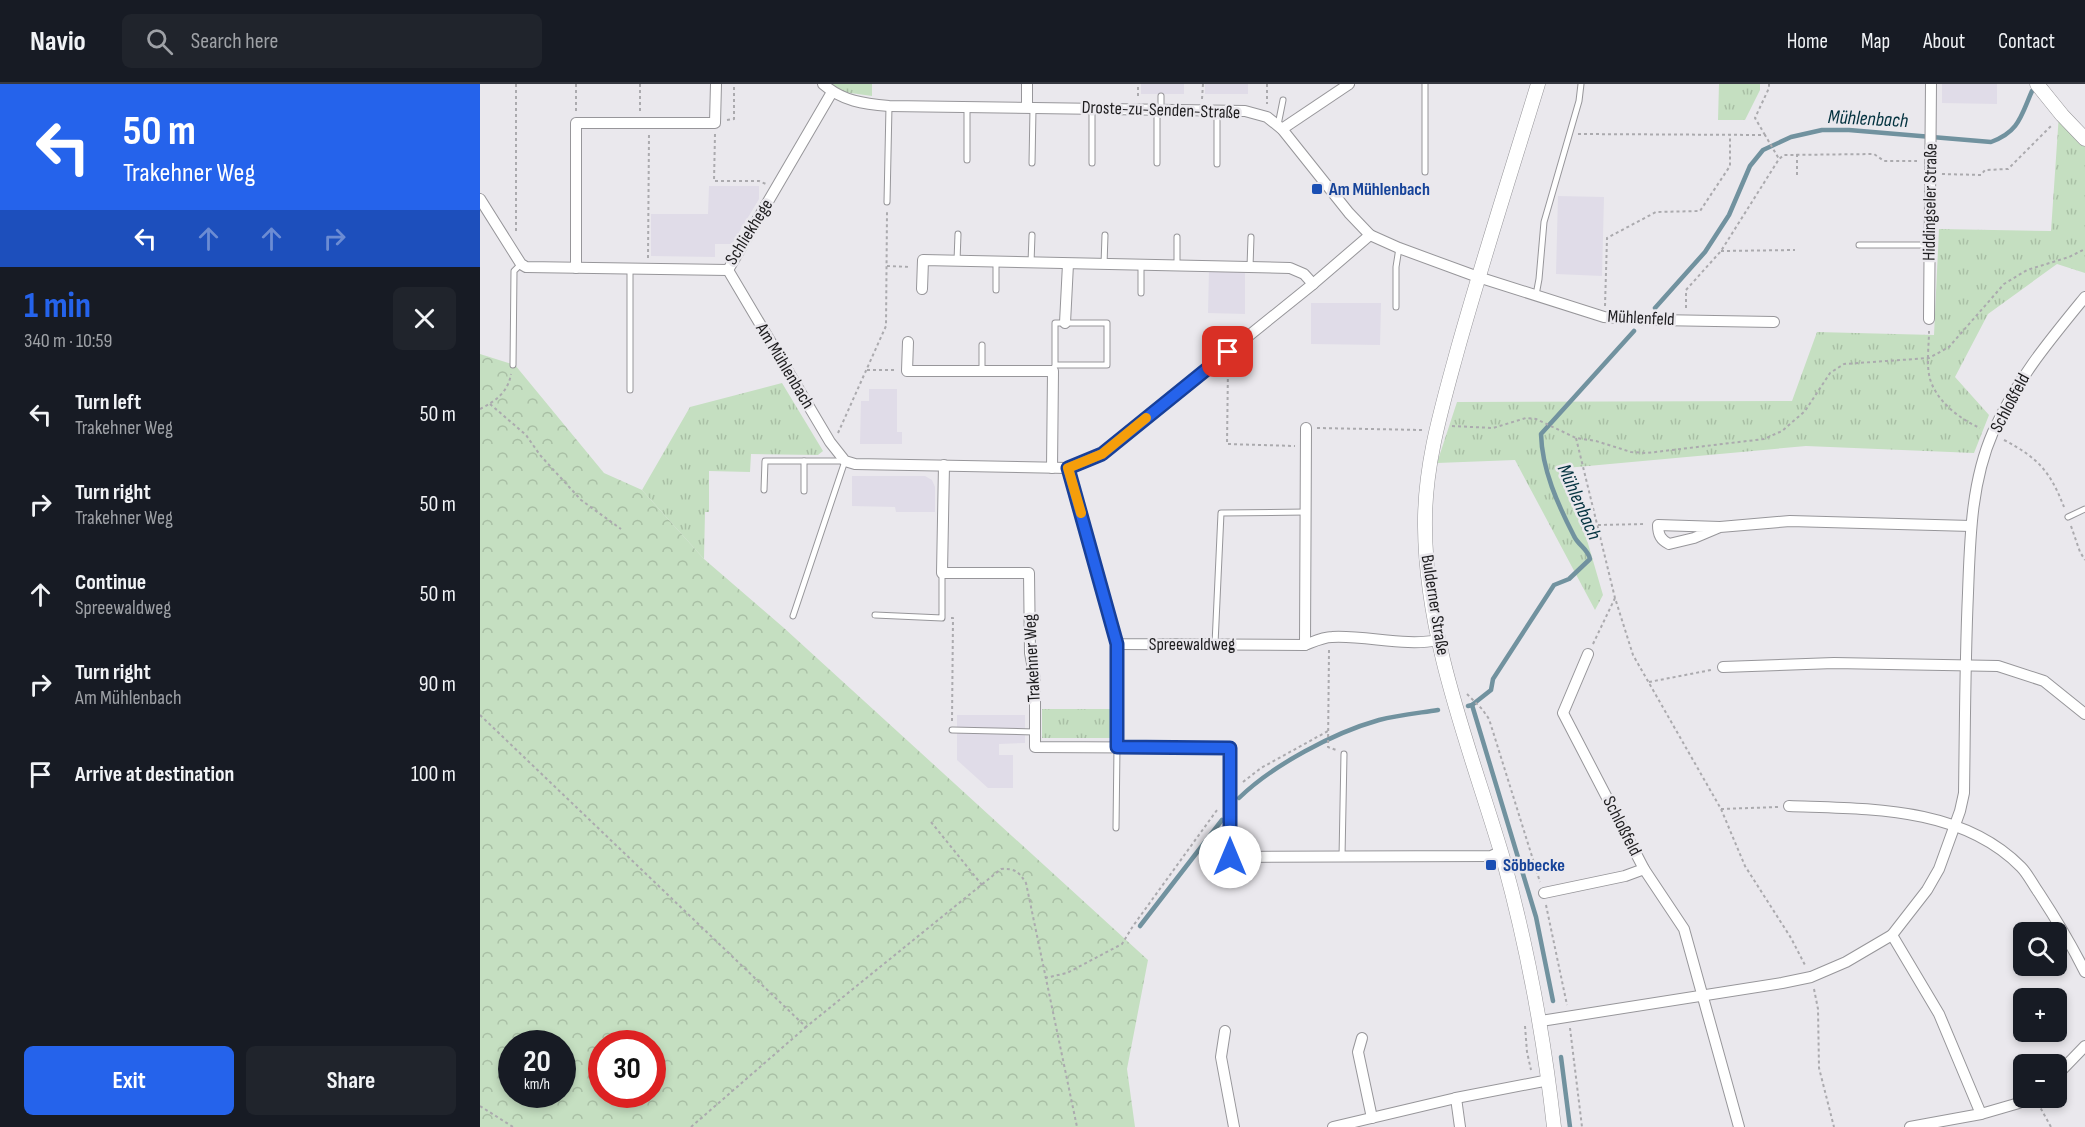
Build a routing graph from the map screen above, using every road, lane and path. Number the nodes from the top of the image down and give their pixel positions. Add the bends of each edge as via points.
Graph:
1 (516, 84) edge
2 (576, 84) edge
3 (640, 84) edge
4 (716, 84) edge
5 (734, 84) edge
6 (1027, 84) edge
7 (1138, 84) edge
8 (1203, 84) edge
9 (1267, 84) edge
10 (1349, 84) edge
11 (1425, 84) edge
12 (1538, 84) edge
13 (1581, 84) edge
14 (1769, 84) edge
15 (1931, 84) edge
16 (2037, 84) edge
17 (827, 88) edge
18 (1161, 96) dead end
19 (1283, 100) dead end
20 (1138, 101) dead end
21 (1202, 102) dead end
22 (889, 106) junction
23 (967, 106) junction
24 (1030, 107) junction
25 (1092, 108) junction
26 (1159, 110) junction
27 (1267, 110) dead end
28 (1217, 111) junction
29 (2062, 115) junction
30 (644, 122) junction
31 (576, 123) junction
32 (715, 123) junction
33 (1280, 128) junction
34 (1569, 134) junction
35 (1730, 135) junction
36 (1765, 135) junction
37 (2085, 139) edge
38 (1797, 154) junction
39 (1779, 159) junction
40 (967, 160) dead end
41 (1930, 161) junction
42 (1032, 163) dead end
43 (1092, 163) dead end
44 (1157, 163) dead end
45 (1217, 164) dead end
46 (509, 169) dead end
47 (517, 169) junction
48 (1425, 172) dead end
49 (1930, 174) junction
50 (1797, 176) dead end
51 (776, 189) junction
52 (480, 199) edge
53 (887, 202) joint
54 (958, 234) dead end
55 (1032, 235) dead end
56 (1370, 235) junction
57 (1105, 236) dead end
58 (1177, 237) dead end
59 (1251, 237) dead end
60 (506, 240) junction
61 (1859, 245) dead end
62 (1930, 245) junction
63 (1398, 248) junction
64 (2085, 249) edge
65 (1795, 250) dead end
66 (1721, 251) junction
67 (957, 261) junction
68 (996, 262) junction
69 (1031, 263) junction
70 (521, 264) junction
71 (1068, 264) junction
72 (1104, 265) junction
73 (1141, 265) junction
74 (1177, 266) junction
75 (887, 267) junction
76 (923, 267) junction
77 (1250, 267) junction
78 (576, 268) junction
79 (630, 269) junction
80 (649, 269) junction
81 (728, 270) junction
82 (1478, 277) junction
83 (1313, 284) junction
84 (922, 289) dead end
85 (996, 290) dead end
86 (1141, 293) dead end
87 (1536, 295) junction
88 (2085, 297) edge
89 (1396, 307) dead end
90 (1604, 317) junction
91 (1929, 319) joint
92 (1685, 320) junction
93 (1774, 322) dead end
94 (1065, 323) junction
95 (908, 342) dead end
96 (982, 345) dead end
97 (1228, 352) junction
98 (1929, 358) junction
99 (513, 365) joint
100 (1054, 368) junction
101 (867, 370) junction
102 (907, 370) junction
103 (982, 371) junction
104 (630, 390) dead end
105 (490, 404) junction
106 (480, 409) edge
107 (1452, 426) dead end
108 (1306, 428) joint
109 (1422, 430) dead end
110 (1992, 434) junction
111 (1576, 438) junction
112 (830, 442) junction
113 (1306, 446) junction
114 (845, 460) junction
115 (804, 461) junction
116 (944, 465) junction
117 (1052, 468) junction
118 (1068, 468) junction
119 (764, 490) dead end
120 (804, 491) dead end
121 (2085, 508) edge
122 (1306, 512) junction
123 (2068, 517) junction
124 (1598, 525) junction
125 (1658, 525) junction
126 (1971, 526) junction
127 (1720, 527) junction
128 (621, 529) dead end
129 (2085, 560) edge
130 (942, 573) junction
131 (1615, 598) junction
132 (875, 615) dead end
133 (793, 616) dead end
134 (942, 618) junction
135 (1329, 637) junction
136 (1438, 640) junction
137 (1117, 644) junction
138 (1215, 644) junction
139 (1305, 645) junction
140 (1588, 654) joint
141 (1965, 665) junction
142 (1723, 667) joint
143 (1649, 682) junction
144 (1472, 697) dead end
145 (2085, 714) edge
146 (480, 716) edge
147 (952, 730) joint
148 (1328, 730) junction
149 (1035, 732) junction
150 (1117, 747) junction
151 (1328, 747) dead end
152 (1344, 754) dead end
153 (1230, 792) junction
154 (1789, 806) joint
155 (1721, 809) junction
156 (931, 822) dead end
157 (1955, 826) junction
158 (1116, 828) dead end
159 (1500, 852) junction
160 (1342, 857) junction
161 (1644, 869) junction
162 (982, 885) junction
163 (1544, 893) junction
164 (1892, 935) junction
165 (2085, 972) edge
166 (1811, 977) junction
167 (1045, 978) junction
168 (1703, 997) junction
169 (1569, 1016) junction
170 (1541, 1021) junction
171 (806, 1027) junction
172 (1225, 1031) dead end
173 (1362, 1038) dead end
174 (2085, 1046) edge
175 (2067, 1065) edge
176 (1549, 1080) junction
177 (1456, 1098) junction
178 (2013, 1105) edge
179 (480, 1106) edge
180 (2041, 1108) edge
181 (1981, 1114) junction
182 (1372, 1118) junction
183 (513, 1127) edge
184 (691, 1127) edge
185 (1077, 1127) edge
186 (1234, 1127) edge
187 (1333, 1127) edge
188 (1460, 1127) edge
189 (1554, 1127) edge
190 (1582, 1127) edge
191 (1739, 1127) edge
192 (1834, 1127) edge
193 (1910, 1127) edge
194 (2051, 1127) edge

1 - 47 path
2 - 31 path
3 - 30 path
4 - 32 street
5 - 32 path via 734,119
6 - 24 street
7 - 20 path, Droste-zu-Senden-Straße
8 - 21 path, Droste-zu-Senden-Straße
9 - 27 path, Droste-zu-Senden-Straße
10 - 33 street
11 - 48 lane
12 - 82 street, Bulderner Straße
13 - 34 lane
14 - 36 path via 1755,118
15 - 41 street, Hiddingseler Straße
16 - 29 street
17 - 22 street, Droste-zu-Senden-Straße via 849,100
17 - 51 street, Schliekhege
18 - 26 lane
19 - 33 lane
22 - 23 street, Droste-zu-Senden-Straße
22 - 53 lane
23 - 24 street, Droste-zu-Senden-Straße
23 - 40 lane
24 - 25 street, Droste-zu-Senden-Straße
24 - 42 lane
25 - 26 street, Droste-zu-Senden-Straße
25 - 43 lane
26 - 28 street, Droste-zu-Senden-Straße
26 - 44 lane
28 - 33 street, Droste-zu-Senden-Straße via 1245,111 1267,117
28 - 45 lane
29 - 37 street
29 - 49 path via 2008,169 1985,170 1980,175
30 - 31 street
30 - 32 street
30 - 80 path
31 - 78 street
32 - 51 path, Schliekhege via 714,181 759,181
33 - 56 street, Droste-zu-Senden-Straße
34 - 35 path
34 - 87 lane via 1544,222
35 - 36 path
35 - 90 path via 1730,166 1700,211 1656,212 1607,238
36 - 39 path
38 - 39 path via 1784,154
38 - 41 path via 1874,154 1884,160
38 - 50 path
39 - 66 path
41 - 49 street, Hiddingseler Straße
46 - 47 path
47 - 60 path via 516,231
49 - 62 street, Hiddingseler Straße
51 - 81 street, Schliekhege
52 - 60 street
53 - 75 path
54 - 67 lane
55 - 69 lane
56 - 63 street, Droste-zu-Senden-Straße
56 - 83 street
57 - 72 lane
58 - 74 lane
59 - 77 lane
60 - 70 street
61 - 62 lane
62 - 91 street, Hiddingseler Straße
63 - 82 street, Droste-zu-Senden-Straße
63 - 89 lane
64 - 98 path via 2027,270 2004,284 1949,347
65 - 66 path
66 - 92 path via 1686,290
67 - 68 street
67 - 76 street via 923,260
68 - 69 street
68 - 85 lane
69 - 71 street
70 - 78 street, Schliekhege via 534,268
70 - 99 lane via 514,271
71 - 72 street
71 - 94 street
72 - 73 street
73 - 74 street
73 - 86 lane
74 - 77 street
75 - 76 path
75 - 101 path via 886,326
76 - 84 street
77 - 83 street via 1290,268 1304,274
78 - 79 street, Schliekhege
79 - 80 street, Schliekhege
79 - 104 lane
80 - 81 street, Schliekhege
81 - 112 street, Am Mühlenbach
82 - 87 street, Mühlenfeld
82 - 136 street, Bulderner Straße via 1438,422 1426,490 1426,555
83 - 97 street
87 - 90 street, Mühlenfeld
88 - 110 street, Schloßfeld via 2034,359
90 - 92 street, Mühlenfeld
91 - 98 path
92 - 93 street, Mühlenfeld
94 - 100 lane via 1055,323
94 - 100 lane via 1107,323 1107,365
95 - 102 street
96 - 103 lane
97 - 113 path via 1227,444
97 - 118 street via 1102,454
98 - 110 path via 1930,377 1948,408
98 - 111 path via 1844,364 1830,373 1805,411 1782,431 1764,439 1647,453
99 - 105 path via 509,387
100 - 103 street
100 - 117 street
101 - 102 path
101 - 112 path
102 - 103 street
105 - 106 path
105 - 128 path via 526,435 581,500
107 - 111 path via 1493,428 1526,418 1545,422
108 - 109 path
108 - 113 street
110 - 123 path via 2041,464 2056,486
110 - 126 street, Schloßfeld via 1977,485
111 - 124 path
112 - 114 street, Am Mühlenbach
113 - 122 street
114 - 115 lane
114 - 116 street via 855,464
114 - 133 lane
115 - 119 lane via 765,460
115 - 120 lane
116 - 117 street
116 - 130 street
117 - 118 street
118 - 137 street
121 - 123 lane
122 - 138 lane via 1221,513
122 - 139 street
123 - 129 path
124 - 125 path
124 - 131 path
125 - 127 street
125 - 127 street via 1662,540 1670,544
126 - 127 street via 1790,521
126 - 141 street, Schloßfeld
130 - 134 lane
130 - 149 street, Trakehner Weg via 1029,573
131 - 140 path
131 - 143 path via 1633,655
132 - 134 lane
134 - 147 path via 953,618
135 - 136 street, Spreewaldweg
135 - 139 street, Spreewaldweg
135 - 148 path
136 - 159 street, Bulderner Straße
137 - 138 street, Spreewaldweg
137 - 150 street
138 - 139 street, Spreewaldweg
140 - 161 street, Schloßfeld via 1563,713
141 - 142 street via 1834,663
141 - 145 street via 1998,666 2044,681
141 - 157 street, Schloßfeld via 1964,793
142 - 143 path
143 - 155 path
144 - 163 path via 1489,719
146 - 171 path
147 - 149 lane
148 - 151 path
148 - 153 path via 1261,768
149 - 150 street via 1035,747
150 - 153 street via 1230,748
150 - 158 lane
152 - 160 lane
153 - 160 street via 1230,857
153 - 167 path via 1122,944 1067,973
154 - 155 path
154 - 157 street via 1875,810
155 - 166 path via 1746,866
156 - 162 path
157 - 164 street, Schloßfeld via 1927,890
157 - 165 street via 1982,838 2022,868 2062,927
159 - 160 street via 1491,856
159 - 170 street, Bulderner Straße
161 - 163 street
161 - 168 street, Schloßfeld via 1684,929
162 - 167 path via 1001,869 1011,868 1020,873 1026,883
162 - 171 path
163 - 169 path
164 - 166 street, Schloßfeld
164 - 181 street via 1939,1014
166 - 168 street, Schloßfeld
166 - 192 path via 1818,1009 1819,1068
167 - 185 path
168 - 169 street, Schloßfeld
168 - 191 street, Schloßfeld
169 - 170 street, Schloßfeld
169 - 190 path
170 - 176 street, Bulderner Straße
171 - 184 path
172 - 186 street via 1221,1057
173 - 182 street via 1358,1052
174 - 175 street
176 - 177 street
176 - 189 street, Bulderner Straße
177 - 182 street
177 - 188 street
178 - 181 street
179 - 183 path
180 - 194 path
181 - 193 street
182 - 187 street

